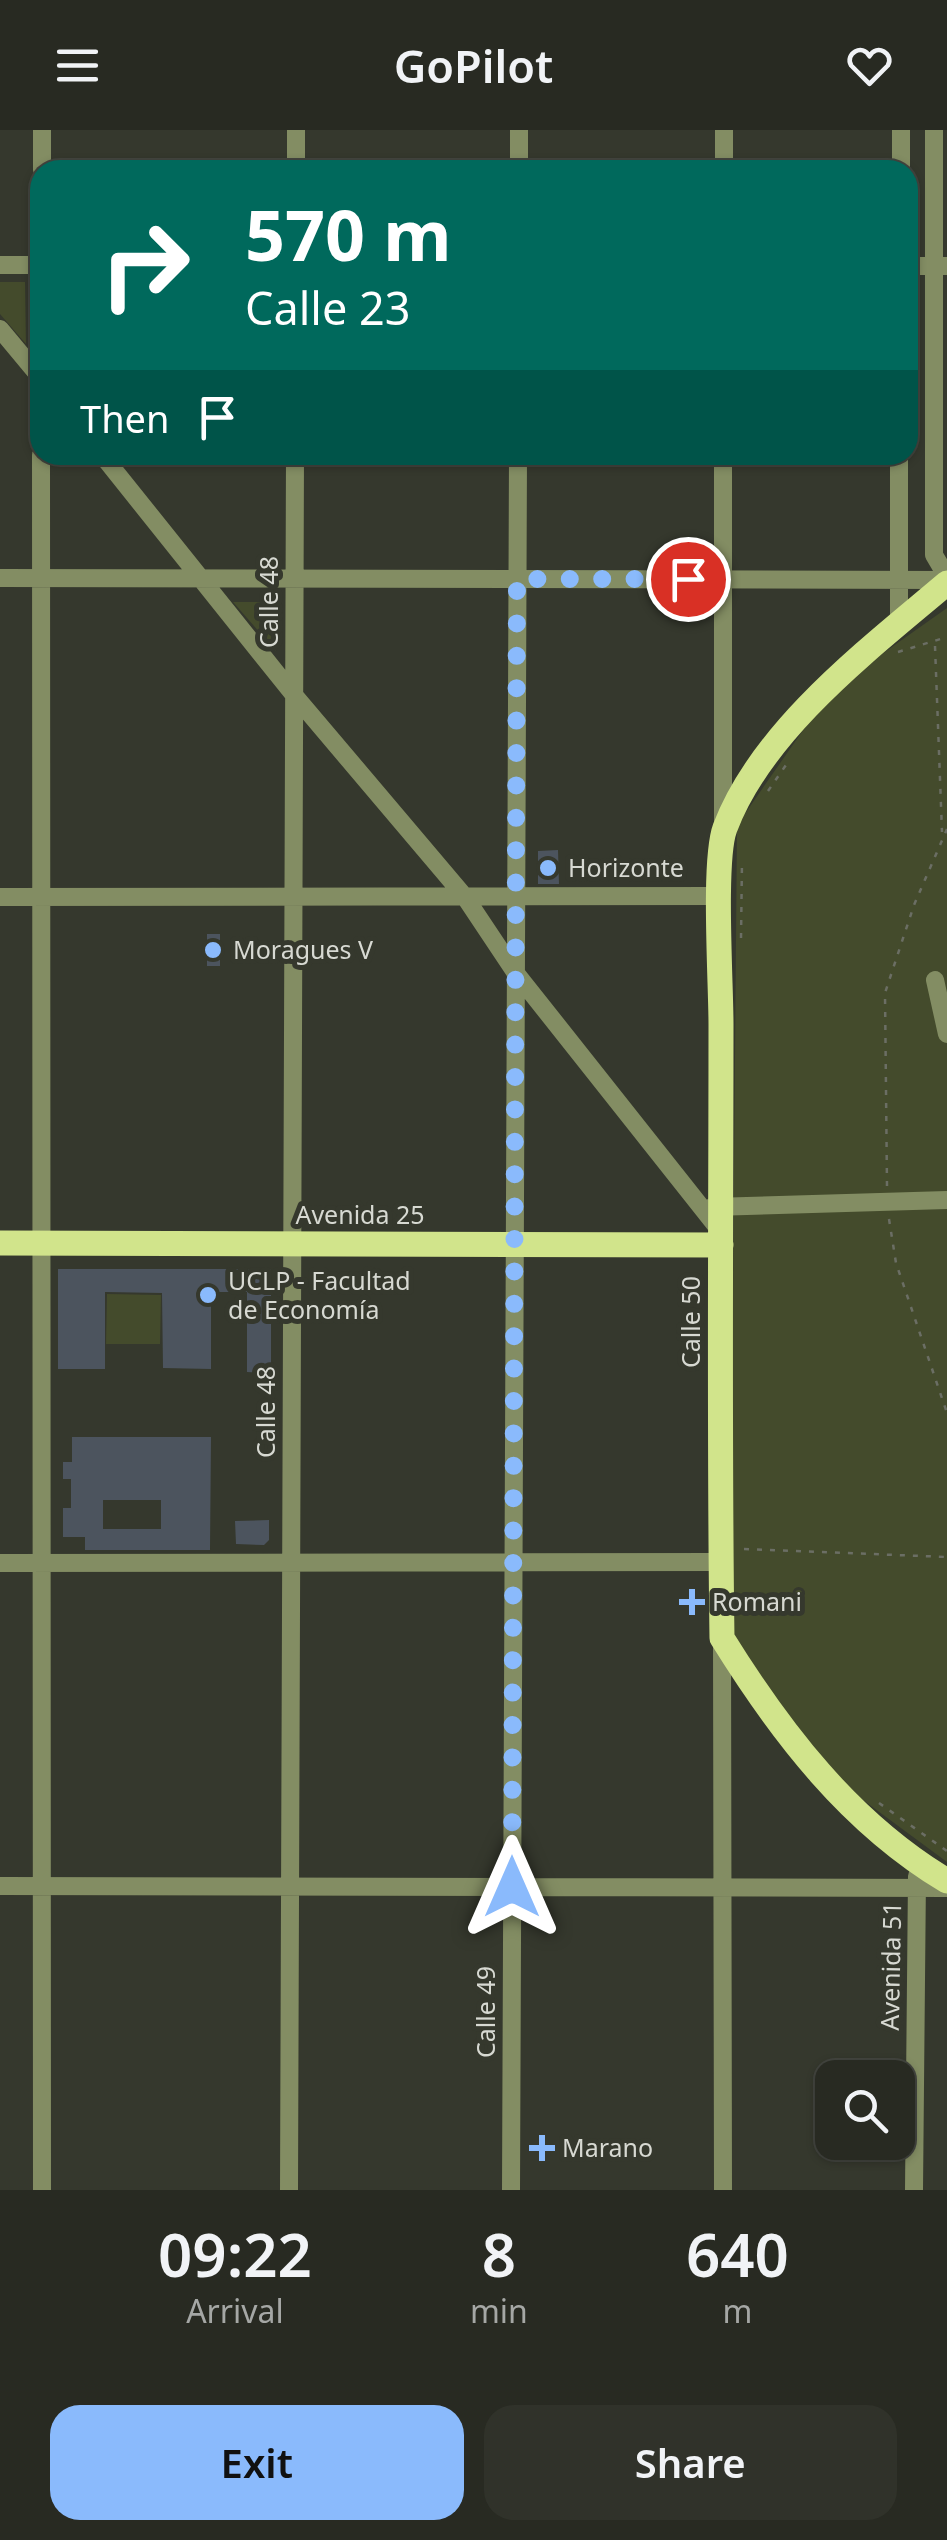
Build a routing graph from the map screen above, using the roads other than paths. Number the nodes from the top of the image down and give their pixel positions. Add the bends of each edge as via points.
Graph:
1 (42, 130) edge
2 (296, 130) edge
3 (519, 130) edge
4 (724, 130) edge
5 (901, 130) edge
6 (934, 130) edge
7 (42, 160) edge
8 (296, 160) edge
9 (519, 160) edge
10 (724, 160) edge
11 (900, 160) edge
12 (0, 265) edge
13 (30, 265) edge
14 (940, 266) edge
15 (0, 328) edge
16 (30, 365) edge
17 (41, 465) edge
18 (110, 465) edge
19 (295, 465) edge
20 (518, 465) edge
21 (723, 465) edge
22 (900, 465) edge
23 (0, 578) edge
24 (42, 578) junction
25 (201, 578) junction
26 (294, 579) junction
27 (517, 579) junction
28 (722, 579) junction
29 (899, 580) junction
30 (947, 580) edge
31 (899, 624) junction
32 (294, 694) junction
33 (724, 830) junction
34 (465, 896) junction
35 (516, 896) junction
36 (720, 896) junction
37 (0, 897) edge
38 (42, 897) junction
39 (293, 897) junction
40 (515, 972) junction
41 (935, 980) dead end
42 (947, 1034) edge
43 (947, 1200) edge
44 (711, 1206) junction
45 (0, 1233) edge
46 (42, 1238) junction
47 (292, 1238) junction
48 (720, 1238) junction
49 (515, 1239) junction
50 (0, 1244) edge
51 (721, 1556) junction
52 (0, 1562) edge
53 (42, 1562) junction
54 (291, 1562) junction
55 (513, 1562) junction
56 (722, 1638) junction
57 (917, 1875) junction
58 (0, 1886) edge
59 (42, 1886) junction
60 (290, 1886) junction
61 (946, 1886) edge
62 (512, 1887) junction
63 (720, 1887) junction
64 (916, 1922) junction
65 (42, 2190) edge
66 (289, 2190) edge
67 (510, 2190) edge
68 (723, 2190) edge
69 (914, 2190) edge

1 - 7 street
2 - 8 street
3 - 9 street
4 - 10 street
5 - 11 street
6 - 14 street
12 - 13 street
14 - 30 street via 934,555
15 - 16 street
17 - 24 street
18 - 25 street
19 - 26 street, Calle 48
20 - 27 street, Calle 49
21 - 28 street, Calle 50
22 - 29 street
23 - 24 street
24 - 25 street
24 - 38 street
25 - 26 street
25 - 32 street
26 - 27 street
26 - 32 street, Calle 48
27 - 28 street
27 - 35 street, Calle 49
28 - 29 street
28 - 33 street, Calle 50
29 - 30 street
29 - 31 street
30 - 31 main road
31 - 33 main road via 799,716
32 - 34 street
32 - 39 street, Calle 48
33 - 36 main road, Calle 50
34 - 35 street
34 - 39 street
34 - 40 street
35 - 36 street
35 - 40 street, Calle 49
36 - 44 main road, Calle 50
37 - 38 street
38 - 39 street
38 - 46 street
39 - 47 street, Calle 48
40 - 44 street
40 - 49 street, Calle 49
41 - 42 street
43 - 44 street
44 - 48 main road, Calle 50
45 - 46 main road, Avenida 25
46 - 47 main road, Avenida 25
46 - 50 main road, Avenida 25
46 - 53 street
47 - 49 main road, Avenida 25
47 - 54 street, Calle 48
48 - 49 main road, Avenida 25
48 - 51 main road, Calle 50
49 - 55 street, Calle 49
51 - 55 street
51 - 56 main road, Calle 50
52 - 53 street
53 - 54 street
53 - 59 street
54 - 55 street
54 - 60 street, Calle 48
55 - 62 street, Calle 49
56 - 57 main road via 798,1749
56 - 63 street, Calle 50
57 - 61 main road
57 - 63 street
57 - 64 street, Avenida 51
58 - 59 street
59 - 60 street
59 - 65 street
60 - 62 street
60 - 66 street, Calle 48
61 - 64 street via 925,1901
62 - 63 street
62 - 67 street, Calle 49
63 - 68 street, Calle 50
64 - 69 street, Avenida 51

